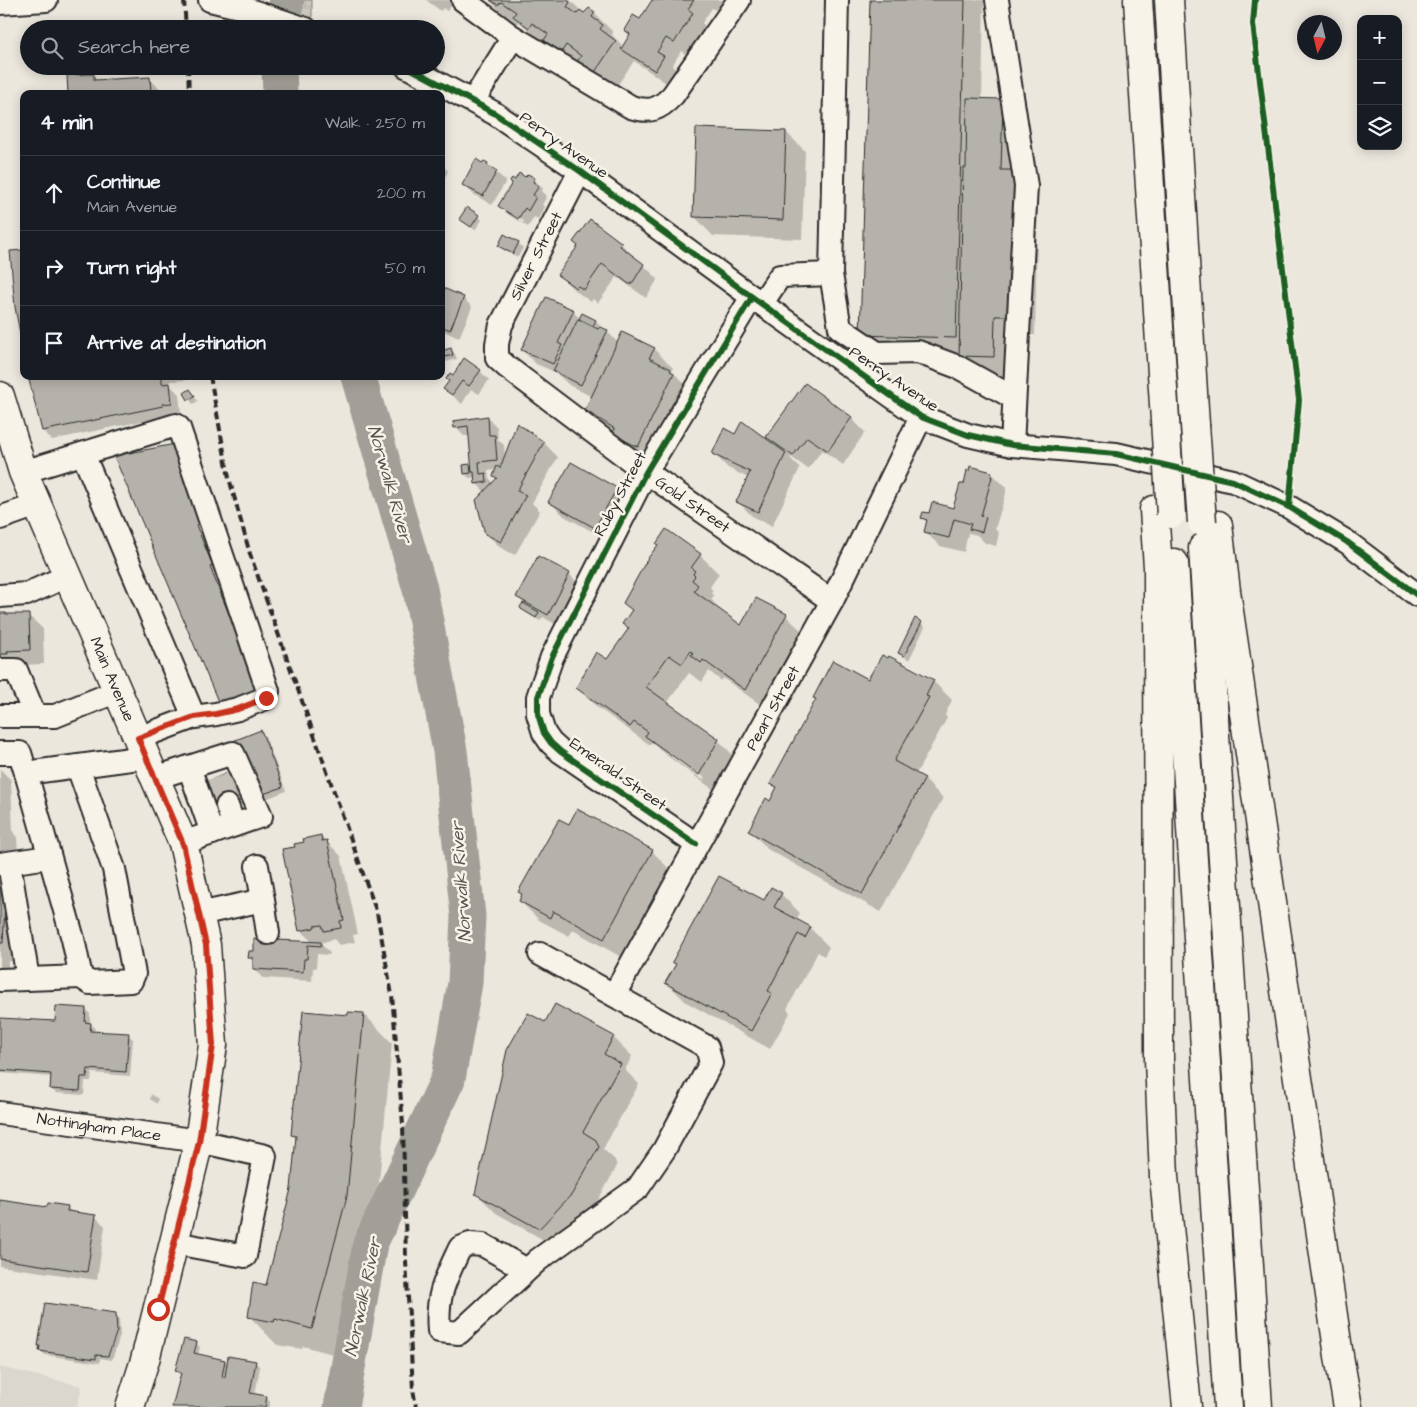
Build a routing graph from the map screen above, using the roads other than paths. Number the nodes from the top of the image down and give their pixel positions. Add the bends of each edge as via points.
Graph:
1 (46, 0) edge
2 (210, 0) edge
3 (463, 0) edge
4 (739, 0) edge
5 (836, 0) edge
6 (997, 0) edge
7 (1138, 0) edge
8 (1169, 0) edge
9 (0, 3) edge
10 (279, 20) edge
11 (514, 37) junction
12 (423, 75) edge
13 (473, 102) junction
14 (580, 171) junction
15 (831, 274) junction
16 (757, 300) junction
17 (497, 344) joint
18 (0, 396) edge
19 (1014, 398) junction
20 (922, 418) junction
21 (6, 440) edge
22 (1012, 446) junction
23 (82, 454) junction
24 (22, 472) junction
25 (646, 472) junction
26 (37, 505) junction
27 (1163, 512) junction
28 (0, 518) edge
29 (1210, 524) junction
30 (68, 576) junction
31 (1417, 595) edge
32 (0, 596) edge
33 (832, 601) junction
34 (0, 670) edge
35 (118, 690) junction
36 (538, 714) joint
37 (0, 716) edge
38 (35, 716) junction
39 (194, 717) junction
40 (0, 753) edge
41 (146, 758) junction
42 (78, 767) junction
43 (189, 768) junction
44 (26, 773) junction
45 (212, 833) junction
46 (183, 844) junction
47 (696, 844) junction
48 (49, 857) junction
49 (5, 864) edge
50 (257, 866) dead end
51 (263, 900) junction
52 (199, 914) junction
53 (268, 933) dead end
54 (540, 954) dead end
55 (81, 978) junction
56 (28, 979) junction
57 (0, 980) edge
58 (614, 994) junction
59 (0, 1113) edge
60 (199, 1142) junction
61 (174, 1243) junction
62 (527, 1270) dead end
63 (130, 1407) edge
64 (1187, 1407) edge
65 (1228, 1407) edge
66 (1258, 1407) edge
67 (1348, 1407) edge

1 - 9 street
2 - 10 street
3 - 11 street
4 - 11 street via 673,95 666,103 648,111 631,107
5 - 15 street
6 - 19 street via 1026,186
7 - 27 main road via 1158,330 1159,419 1152,470
8 - 29 main road, bridge
11 - 13 street
12 - 13 street, Perry Avenue
13 - 14 street, Perry Avenue
14 - 16 street, Perry Avenue
14 - 17 street, Silver Street via 502,325
15 - 16 street, Ruby Street via 780,276
15 - 19 street via 840,328 877,353 918,352 958,367
16 - 20 street, Perry Avenue
16 - 25 street, Ruby Street
17 - 25 street, Gold Street via 497,358 507,367
18 - 21 main road, Main Avenue
19 - 22 street
20 - 22 street, Perry Avenue
20 - 33 street, Pearl Street
21 - 24 main road, Main Avenue
22 - 31 street, Perry Avenue via 1116,454 1233,481 1289,507 1347,542
23 - 24 street
23 - 39 street
23 - 39 street via 176,425 179,428 268,691 266,698 238,709
24 - 26 main road, Main Avenue
25 - 33 street, Gold Street
25 - 36 street, Ruby Street via 552,657 538,697
26 - 28 street
26 - 30 main road, Main Avenue
27 - 64 main road via 1158,567 1160,1122
27 - 65 main road
29 - 66 main road
29 - 67 main road via 1226,591
30 - 32 street via 28,594
30 - 35 main road, Main Avenue
33 - 47 street, Pearl Street
34 - 38 street via 16,670
35 - 38 street via 56,716
35 - 41 main road, Main Avenue
36 - 47 street, Emerald Street via 544,733 561,752
37 - 38 street
39 - 41 street
40 - 44 street via 20,753
41 - 42 street
41 - 43 street
41 - 46 main road, Main Avenue
42 - 44 street
42 - 55 street via 114,868 134,974 132,981 90,984
43 - 45 street
43 - 45 street via 213,769 233,753 261,816 231,816
44 - 48 street
45 - 46 street
46 - 52 main road, Main Avenue
47 - 58 street, Pearl Street
48 - 49 street
48 - 55 street
49 - 56 street
50 - 51 street
51 - 52 street
51 - 53 street
52 - 60 main road, Main Avenue via 206,945 213,1045
54 - 58 street
55 - 56 street
56 - 57 street
58 - 62 street via 706,1048 712,1063 664,1150 638,1188
59 - 60 street, Nottingham Place
60 - 61 main road, Main Avenue
60 - 61 street, Nottingham Place via 264,1156 245,1256
61 - 63 main road, Main Avenue

